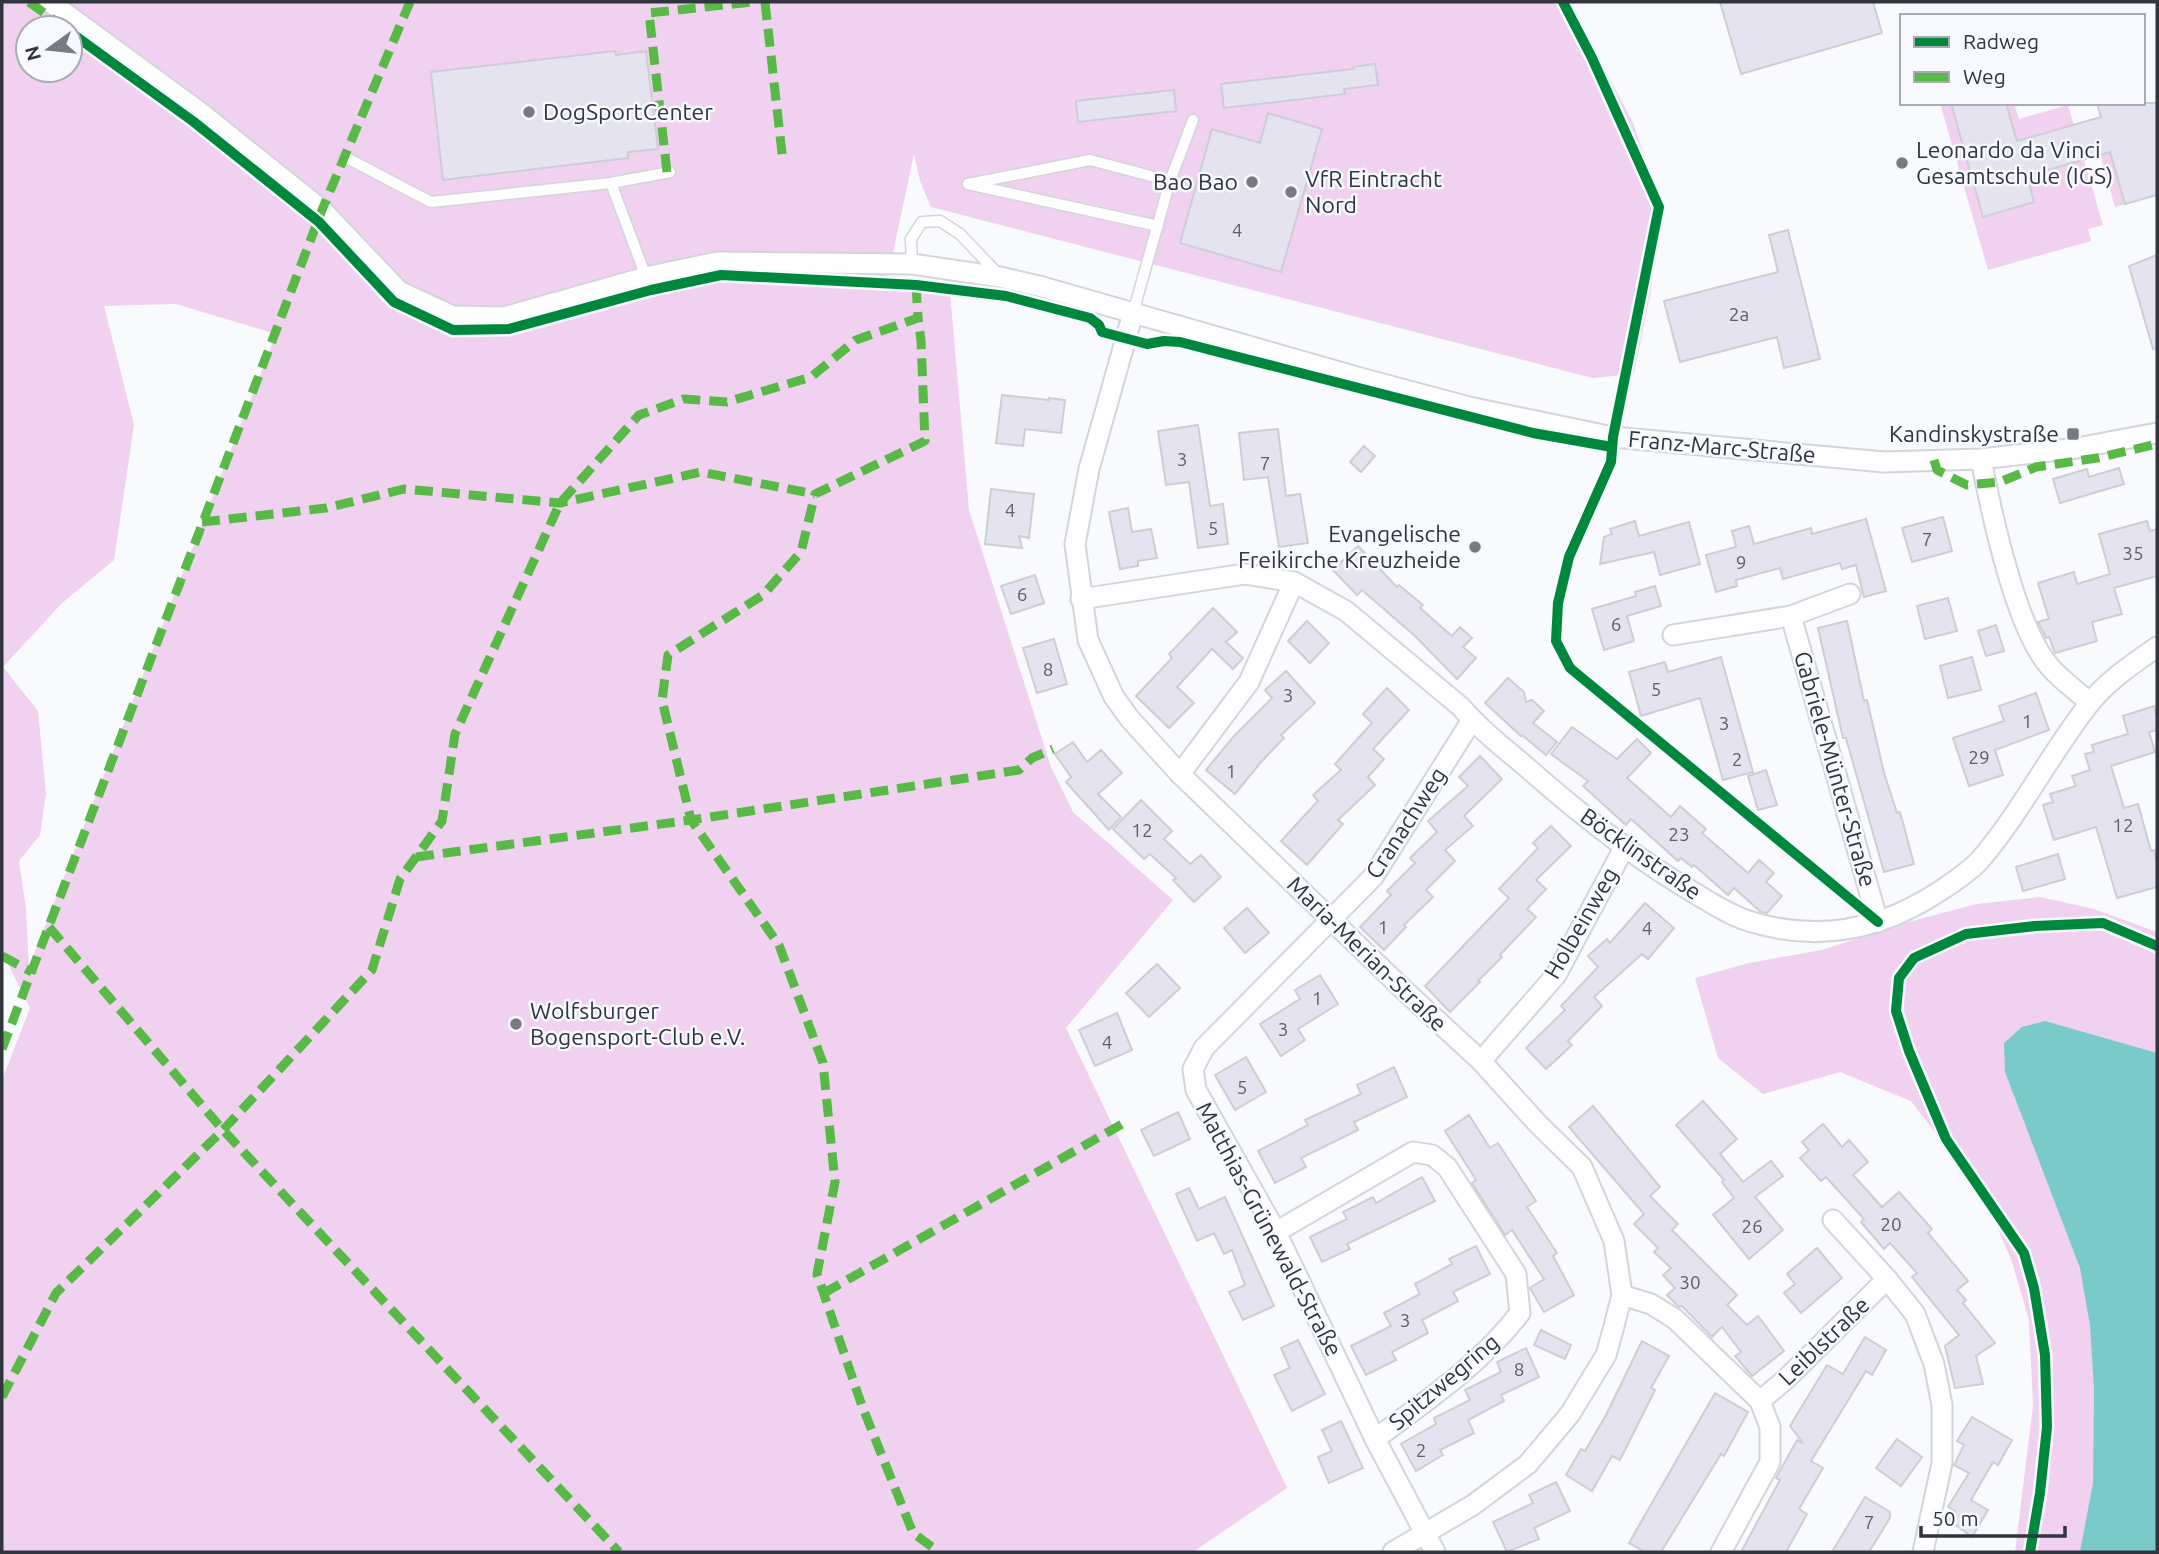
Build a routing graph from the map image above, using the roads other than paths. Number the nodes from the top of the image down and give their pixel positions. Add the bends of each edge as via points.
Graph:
1 (50, 2) edge
2 (1193, 120) dead end
3 (345, 157) dead end
4 (670, 172) dead end
5 (1170, 181) junction
6 (611, 183) junction
7 (1158, 226) junction
8 (912, 264) junction
9 (646, 277) junction
10 (1000, 277) junction
11 (1133, 313) junction
12 (2157, 433) edge
13 (1981, 459) junction
14 (1294, 582) junction
15 (1850, 594) dead end
16 (1081, 599) junction
17 (1791, 616) junction
18 (1673, 635) dead end
19 (2157, 647) edge
20 (2090, 703) junction
21 (1472, 720) junction
22 (1180, 774) junction
23 (1624, 848) junction
24 (1332, 920) junction
25 (1878, 922) junction
26 (1481, 1061) junction
27 (1833, 1220) dead end
28 (1276, 1232) junction
29 (1887, 1279) junction
30 (1622, 1295) junction
31 (1760, 1401) junction
32 (1375, 1438) junction
33 (1424, 1532) junction
34 (1393, 1552) edge
35 (1435, 1552) edge
36 (1721, 1552) edge
37 (1923, 1552) edge

1 - 9 street, Franz-Marc-Straße via 201,113 322,210 400,291 453,317 505,317
2 - 5 lane
3 - 6 lane via 431,202
4 - 6 lane
5 - 7 lane
5 - 7 lane via 1090,160 968,184
6 - 9 lane
7 - 11 lane
8 - 9 street, Franz-Marc-Straße via 717,262
8 - 10 street, Franz-Marc-Straße
8 - 10 lane via 911,239 922,222 940,221 960,234
10 - 11 street, Franz-Marc-Straße
11 - 13 street, Franz-Marc-Straße via 1469,407 1614,437 1884,462
11 - 16 street, Maria-Merian-Straße via 1089,469 1075,544
12 - 13 street, Franz-Marc-Straße
13 - 20 street via 1996,528 2028,631 2049,666
14 - 16 street, Böcklinstraße via 1245,574
14 - 21 street, Böcklinstraße via 1346,611
14 - 22 street via 1249,682
15 - 17 street
16 - 22 street, Maria-Merian-Straße via 1088,640 1114,697
17 - 18 street
17 - 25 street, Gabriele-Münter-Straße
19 - 20 street, Böcklinstraße
20 - 25 street, Böcklinstraße via 1978,862 1919,905
21 - 23 street, Böcklinstraße
21 - 24 street, Cranachweg via 1374,877
22 - 24 street, Maria-Merian-Straße
23 - 25 street, Böcklinstraße via 1750,922 1797,932 1840,932
23 - 26 street, Holbeinweg via 1556,975
24 - 26 street, Maria-Merian-Straße
24 - 28 street, Matthias-Grünewald-Straße via 1204,1048 1193,1069 1196,1090
26 - 30 street, Maria-Merian-Straße via 1582,1167 1614,1241
27 - 29 street, Leiblstraße
28 - 32 street, Matthias-Grünewald-Straße
28 - 32 street, Spitzwegring via 1413,1153 1432,1154 1447,1167 1516,1274 1520,1312 1506,1331 1450,1383
29 - 31 street, Leiblstraße
29 - 37 street, Leiblstraße via 1915,1314 1934,1364 1942,1405 1942,1463
30 - 31 street via 1651,1304 1675,1319
30 - 33 street, Maria-Merian-Straße via 1606,1355 1570,1414 1528,1464 1473,1505
31 - 36 street via 1770,1427 1770,1462
32 - 33 street, Matthias-Grünewald-Straße
33 - 34 street, Maria-Merian-Straße
33 - 35 street, Matthias-Grünewald-Straße

